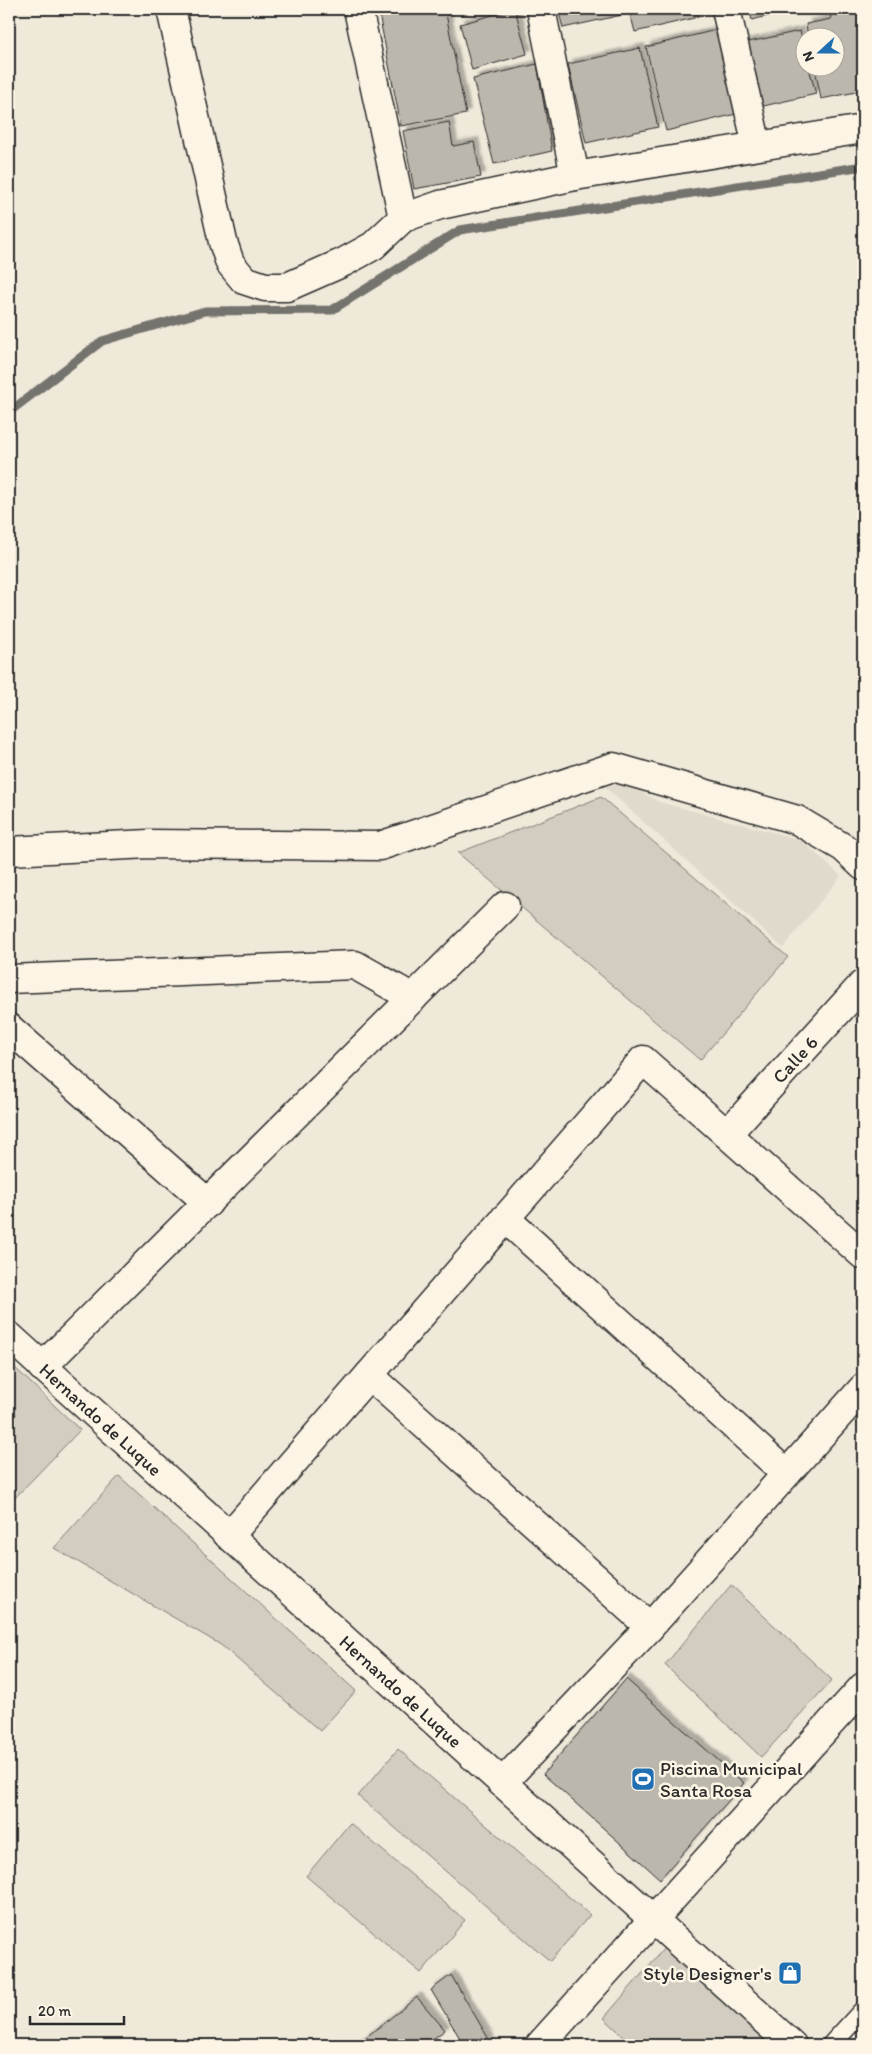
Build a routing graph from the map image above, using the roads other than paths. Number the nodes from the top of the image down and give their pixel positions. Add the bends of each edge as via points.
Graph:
1 (171, 9) edge
2 (358, 9) edge
3 (541, 9) edge
4 (726, 9) edge
5 (863, 129) edge
6 (757, 146) junction
7 (575, 176) junction
8 (403, 218) junction
9 (9, 852) edge
10 (863, 866) edge
11 (505, 906) dead end
12 (9, 971) edge
13 (9, 979) edge
14 (863, 984) edge
15 (413, 998) junction
16 (9, 1028) edge
17 (727, 1134) junction
18 (208, 1203) junction
19 (506, 1218) junction
20 (863, 1255) edge
21 (9, 1336) edge
22 (42, 1367) junction
23 (369, 1375) junction
24 (863, 1388) edge
25 (786, 1473) junction
26 (229, 1536) junction
27 (650, 1627) junction
28 (863, 1687) edge
29 (502, 1783) junction
30 (653, 1920) junction
31 (863, 2010) edge
32 (540, 2045) edge
33 (792, 2045) edge
34 (831, 2045) edge

1 - 8 street via 223,242 230,263 244,280 265,287 287,287 373,246
2 - 8 street
3 - 7 street
4 - 6 street
5 - 6 street
6 - 7 street
7 - 8 street via 440,205
9 - 10 street via 149,844 380,846 612,767 797,820 844,848
11 - 15 street
12 - 13 street
13 - 15 street via 355,966
14 - 17 street, Calle 6
15 - 18 street
16 - 18 street
17 - 19 street via 643,1060
17 - 20 street
18 - 22 street
19 - 23 street
19 - 25 street
21 - 22 street, Hernando de Luque
22 - 26 street, Hernando de Luque
23 - 26 street
23 - 27 street
24 - 25 street
25 - 27 street
26 - 29 street, Hernando de Luque
27 - 29 street
28 - 30 street
29 - 30 street, Hernando de Luque
30 - 32 street
30 - 33 street, Hernando de Luque
31 - 34 lane

